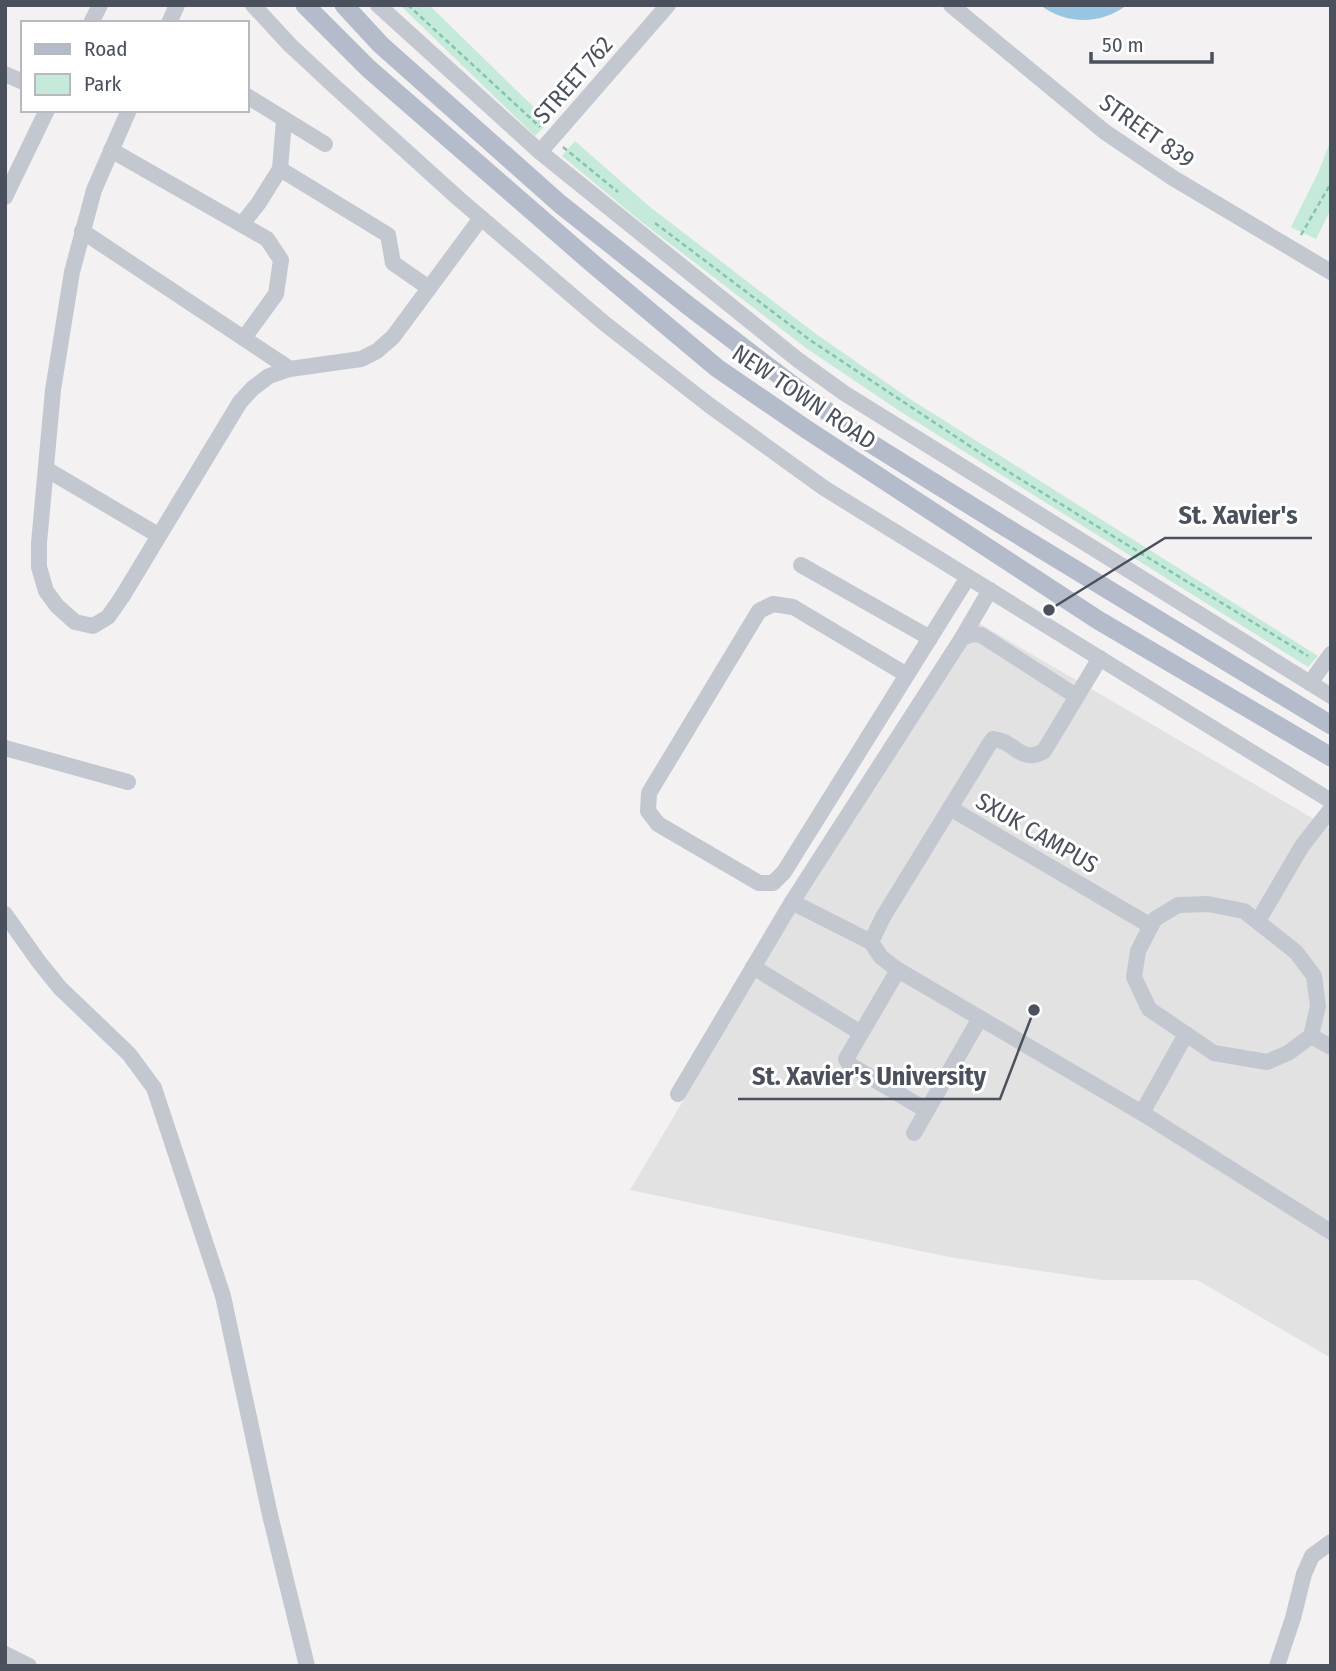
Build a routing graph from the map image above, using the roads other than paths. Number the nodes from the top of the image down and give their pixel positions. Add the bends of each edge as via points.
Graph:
1 (100, 5) edge
2 (177, 5) edge
3 (253, 5) edge
4 (305, 5) edge
5 (344, 5) edge
6 (378, 5) edge
7 (668, 5) edge
8 (951, 5) edge
9 (92, 21) edge
10 (170, 21) edge
11 (5, 74) edge
12 (21, 81) edge
13 (248, 97) edge
14 (46, 112) edge
15 (128, 112) edge
16 (284, 120) junction
17 (324, 144) dead end
18 (111, 150) junction
19 (540, 152) junction
20 (280, 169) junction
21 (5, 197) edge
22 (481, 218) junction
23 (242, 224) junction
24 (82, 231) junction
25 (1331, 272) edge
26 (429, 288) junction
27 (244, 338) junction
28 (290, 369) junction
29 (46, 469) junction
30 (158, 535) junction
31 (801, 565) dead end
32 (968, 577) junction
33 (990, 590) junction
34 (930, 638) junction
35 (962, 638) junction
36 (1100, 658) junction
37 (1326, 660) edge
38 (907, 675) junction
39 (1310, 683) junction
40 (1076, 696) junction
41 (1331, 696) edge
42 (1331, 725) edge
43 (5, 748) edge
44 (1331, 757) edge
45 (128, 782) dead end
46 (1331, 801) edge
47 (950, 808) junction
48 (1331, 809) edge
49 (792, 902) junction
50 (5, 914) edge
51 (1258, 921) junction
52 (1151, 926) junction
53 (871, 942) junction
54 (753, 967) junction
55 (898, 970) junction
56 (980, 1018) junction
57 (861, 1033) junction
58 (1186, 1034) junction
59 (1311, 1036) junction
60 (1331, 1047) edge
61 (678, 1094) dead end
62 (926, 1110) junction
63 (1142, 1113) junction
64 (914, 1133) dead end
65 (1331, 1232) edge
66 (1331, 1542) edge
67 (5, 1654) edge
68 (29, 1666) edge
69 (307, 1666) edge
70 (1277, 1666) edge

1 - 9 street
2 - 10 street
3 - 22 street via 290,45
4 - 44 main road, NEW TOWN ROAD via 369,69 717,368 1098,620
5 - 42 main road, NEW TOWN ROAD via 381,45 560,204 862,438
6 - 19 street
7 - 19 street, STREET 762
8 - 25 street, STREET 839 via 1105,132
11 - 12 street
13 - 16 street
14 - 21 street
15 - 18 street
16 - 17 street
16 - 20 street
18 - 23 street
18 - 24 street
19 - 39 street via 844,393
20 - 23 street
20 - 26 street via 388,234 393,263
22 - 26 street
22 - 32 street via 709,405 824,488
23 - 27 street via 267,239 281,260 276,294
24 - 27 street
24 - 29 street via 53,390
26 - 28 street via 377,351 361,359
27 - 28 street
28 - 30 street via 270,376 240,402
29 - 30 street
29 - 30 street via 39,567 46,591 75,622 93,626 108,617
31 - 34 street
32 - 33 street
32 - 34 street
33 - 35 street
33 - 36 street
34 - 38 street
35 - 40 street via 981,635
35 - 49 street
36 - 40 street
36 - 46 street
37 - 39 street
38 - 38 street via 773,883 759,883 658,824 648,811 649,793 759,611 773,604 793,607
39 - 41 street
40 - 47 street via 1044,751 1035,756 993,739
43 - 45 street
47 - 52 street, SXUK CAMPUS
47 - 53 street, SXUK CAMPUS
48 - 51 street via 1302,846
49 - 53 street
49 - 54 street
50 - 69 street via 61,988 129,1054 154,1088 223,1296
51 - 52 street via 1244,911 1208,904 1178,905
51 - 59 street via 1296,952 1314,976 1318,1006
52 - 58 street via 1138,951 1134,977 1149,1009
53 - 55 street
54 - 57 street
54 - 61 street
55 - 56 street
55 - 57 street
56 - 62 street
56 - 63 street
57 - 62 street via 847,1062
58 - 59 street via 1214,1053 1267,1062
58 - 63 street
59 - 60 street
62 - 64 street
63 - 65 street
66 - 70 street via 1312,1556 1304,1574
67 - 68 street

